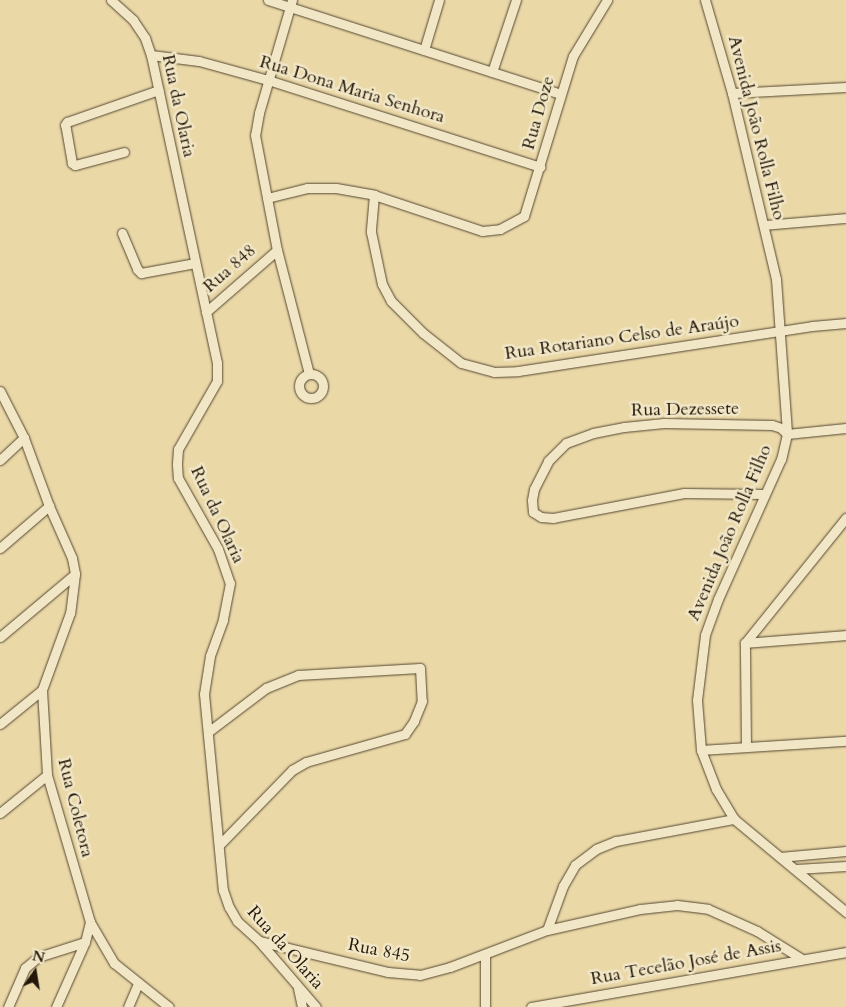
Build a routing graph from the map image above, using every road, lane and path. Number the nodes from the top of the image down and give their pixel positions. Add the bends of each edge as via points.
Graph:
1 (111, 0) edge
2 (268, 0) edge
3 (439, 0) edge
4 (516, 0) edge
5 (608, 0) edge
6 (705, 0) edge
7 (291, 3) edge
8 (424, 50) junction
9 (151, 55) junction
10 (492, 72) junction
11 (268, 80) junction
12 (846, 87) edge
13 (159, 90) junction
14 (732, 93) junction
15 (560, 94) junction
16 (124, 152) dead end
17 (540, 167) junction
18 (374, 195) junction
19 (267, 198) junction
20 (846, 218) edge
21 (764, 225) junction
22 (122, 233) dead end
23 (277, 250) junction
24 (195, 263) junction
25 (206, 312) junction
26 (846, 323) edge
27 (780, 331) junction
28 (310, 374) dead end
29 (0, 392) edge
30 (846, 428) edge
31 (787, 434) junction
32 (24, 438) junction
33 (0, 460) edge
34 (764, 494) junction
35 (49, 506) junction
36 (846, 518) edge
37 (0, 548) edge
38 (75, 574) junction
39 (846, 636) edge
40 (0, 637) edge
41 (745, 643) junction
42 (42, 690) junction
43 (0, 724) edge
44 (208, 732) junction
45 (846, 741) edge
46 (746, 747) junction
47 (701, 750) junction
48 (47, 775) junction
49 (0, 813) edge
50 (734, 819) junction
51 (220, 844) junction
52 (843, 851) edge
53 (780, 857) junction
54 (846, 866) edge
55 (824, 868) junction
56 (796, 869) junction
57 (846, 912) edge
58 (90, 922) junction
59 (547, 930) junction
60 (259, 941) junction
61 (84, 942) junction
62 (846, 952) edge
63 (485, 954) junction
64 (802, 959) junction
65 (138, 984) junction
66 (297, 985) junction
67 (8, 1007) edge
68 (56, 1007) edge
69 (128, 1007) edge
70 (169, 1007) edge
71 (302, 1007) edge
72 (316, 1007) edge
73 (485, 1007) edge
74 (531, 1007) edge

1 - 9 street, Rua da Olaria via 133,20
2 - 7 street
3 - 8 street
4 - 10 street
5 - 15 street, Rua Doze via 573,56
6 - 14 street, Avenida João Rolla Filho
7 - 8 street
7 - 11 street
8 - 10 street
9 - 11 street, Rua Dona Maria Senhora via 199,61
9 - 13 street, Rua da Olaria
10 - 15 street
11 - 17 street, Rua Dona Maria Senhora
11 - 19 street via 255,135
12 - 14 street
13 - 16 street via 67,122 65,126 75,165
13 - 24 street, Rua da Olaria
14 - 21 street, Avenida João Rolla Filho
15 - 17 street, Rua Doze
17 - 18 street, Rua Doze via 524,216 500,229 482,232
18 - 19 street via 336,188 307,188
18 - 27 street, Rua Rotariano Celso de Araújo via 371,232 382,284 391,301 423,333 461,363 494,372 518,371
19 - 23 street
20 - 21 street
21 - 27 street, Avenida João Rolla Filho via 776,278
22 - 24 street via 139,272
23 - 25 street, Rua 848
23 - 28 street
24 - 25 street, Rua da Olaria
25 - 44 street, Rua da Olaria via 217,363 217,381 178,449 176,465 178,478 218,550 230,583 210,656 204,694
26 - 27 street, Rua Rotariano Celso de Araújo
27 - 31 street, Avenida João Rolla Filho
29 - 32 street, Rua Coletora
30 - 31 street
31 - 34 street, Avenida João Rolla Filho via 781,459
31 - 34 street, Rua Dezessete via 772,425 664,423 593,433 566,443 548,461 532,500 533,512 541,518 554,518 684,493
32 - 33 street
32 - 35 street, Rua Coletora
34 - 47 street, Avenida João Rolla Filho via 705,635 697,700
35 - 37 street
35 - 38 street, Rua Coletora via 72,558
36 - 41 street
38 - 40 street
38 - 42 street, Rua Coletora via 70,613
39 - 41 street
41 - 46 street
42 - 43 street
42 - 48 street, Rua Coletora
44 - 51 street, Rua da Olaria
44 - 51 street via 266,688 298,675 420,668 422,701 405,734 306,762 292,770
45 - 46 street
46 - 47 street
47 - 50 street, Avenida João Rolla Filho via 716,789
48 - 49 street
48 - 58 street, Rua Coletora
50 - 53 street, Avenida João Rolla Filho
50 - 59 street via 616,842 596,849 575,865 563,886
51 - 60 street, Rua da Olaria via 223,890 229,907 237,921
52 - 53 street
52 - 55 street via 828,859
53 - 56 street, Avenida João Rolla Filho
54 - 55 street
55 - 56 street
56 - 57 street, Avenida João Rolla Filho
58 - 61 street
58 - 65 street, Rua Coletora via 114,963
59 - 63 street, Rua 845
59 - 64 street, Rua 845 via 640,909 700,908 757,931
60 - 63 street, Rua 845 via 388,972 420,975
60 - 66 street, Rua da Olaria
61 - 67 street via 38,958 25,968
61 - 68 street
62 - 64 street, Rua Tecelão José de Assis
63 - 73 street
64 - 74 street, Rua Tecelão José de Assis
65 - 69 street
65 - 70 street, Rua Coletora
66 - 71 street
66 - 72 street, Rua da Olaria

